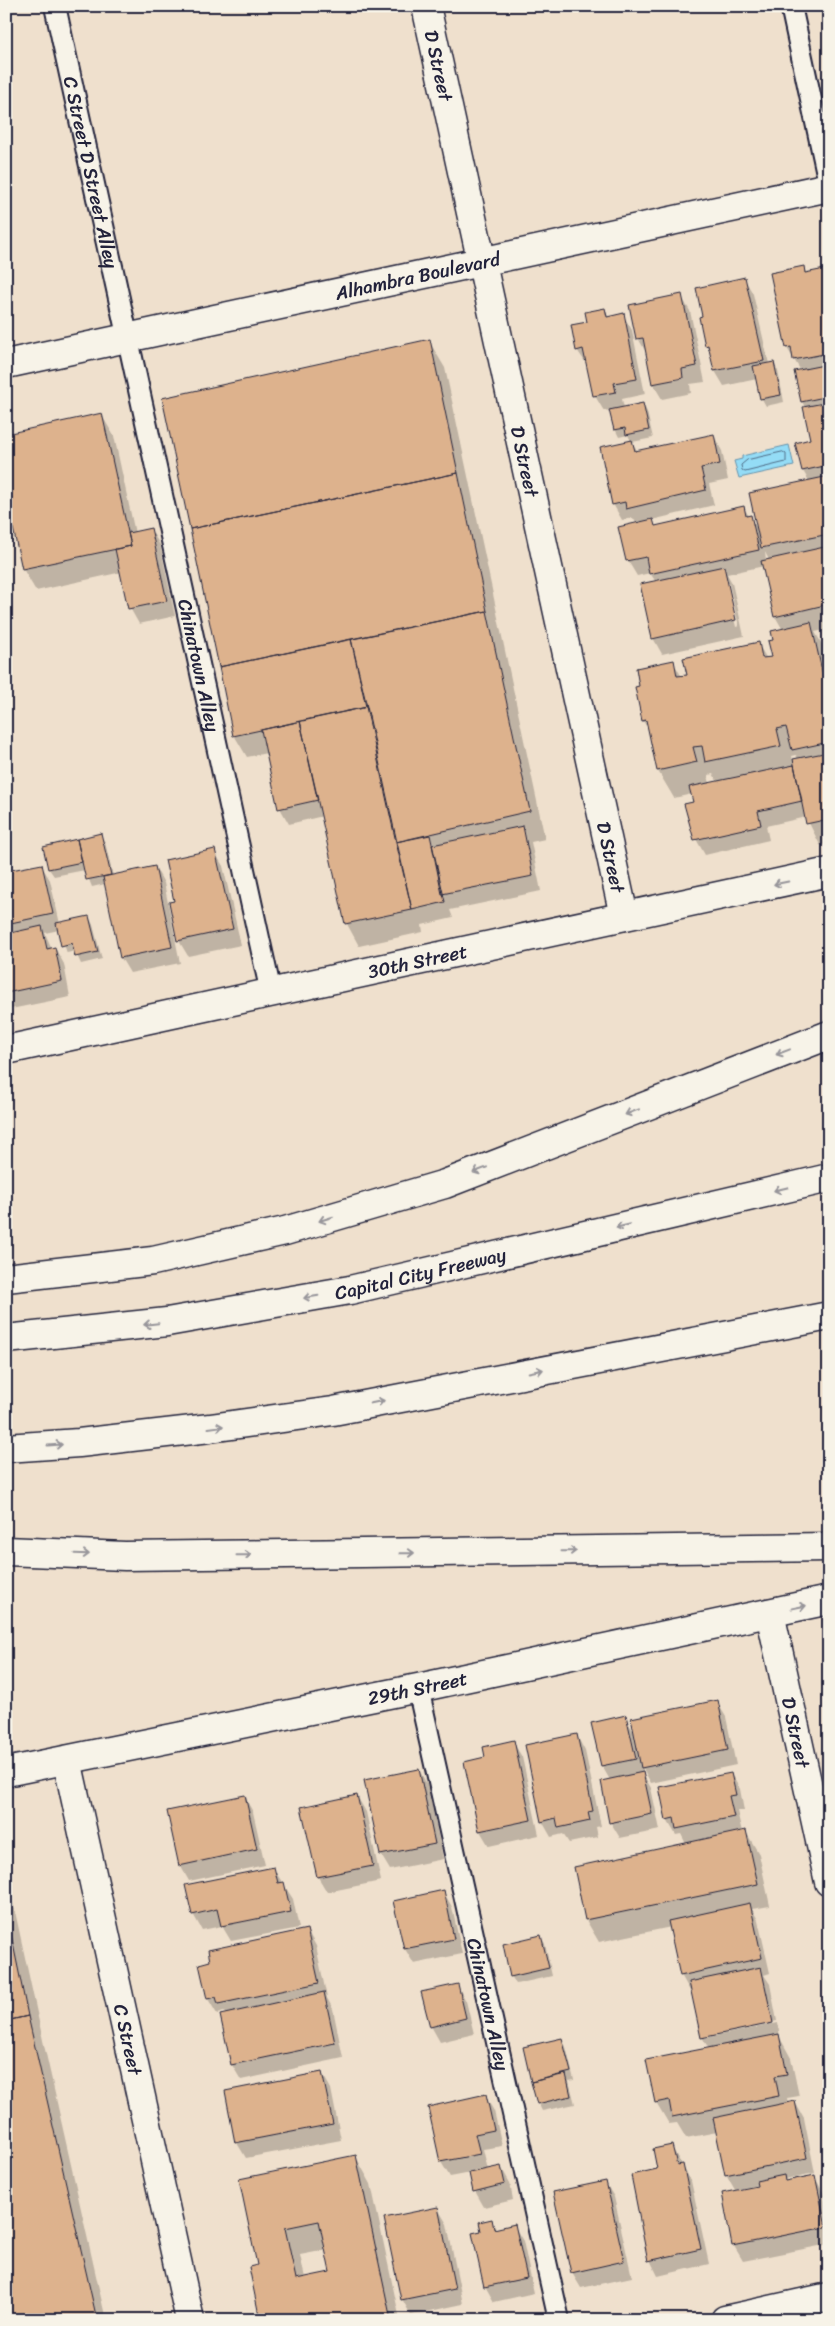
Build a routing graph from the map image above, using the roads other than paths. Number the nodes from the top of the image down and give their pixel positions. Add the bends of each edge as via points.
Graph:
1 (55, 6) edge
2 (426, 6) edge
3 (791, 6) edge
4 (829, 185) edge
5 (482, 262) junction
6 (127, 339) junction
7 (6, 364) edge
8 (829, 872) edge
9 (624, 916) junction
10 (271, 993) junction
11 (829, 1035) edge
12 (6, 1050) edge
13 (829, 1178) edge
14 (6, 1278) edge
15 (829, 1316) edge
16 (6, 1339) edge
17 (6, 1448) edge
18 (829, 1548) edge
19 (6, 1551) edge
20 (829, 1600) edge
21 (770, 1613) junction
22 (418, 1688) junction
23 (67, 1760) junction
24 (6, 1772) edge
25 (829, 1882) edge
26 (829, 2297) edge
27 (190, 2320) edge
28 (559, 2320) edge
29 (725, 2320) edge

1 - 6 lane, C Street D Street Alley
2 - 5 main road, D Street
3 - 4 lane
4 - 5 main road, Alhambra Boulevard
5 - 6 main road, Alhambra Boulevard
5 - 9 main road, D Street
6 - 7 main road, Alhambra Boulevard
6 - 10 lane, Chinatown Alley
8 -> 9 main road, 30th Street
9 - 10 main road, 30th Street
10 - 12 main road, 30th Street
11 -> 14 main road via 445,1184 294,1228 153,1261
13 -> 16 main road, Capital City Freeway via 350,1290 167,1322
17 -> 15 main road via 210,1428 332,1410
19 -> 18 main road via 126,1556
21 -> 20 main road, 29th Street
21 - 22 main road, 29th Street
21 - 25 main road, D Street
22 - 23 main road, 29th Street
22 - 28 lane, Chinatown Alley
23 - 24 main road, 29th Street
23 - 27 main road, C Street
26 - 29 main road

